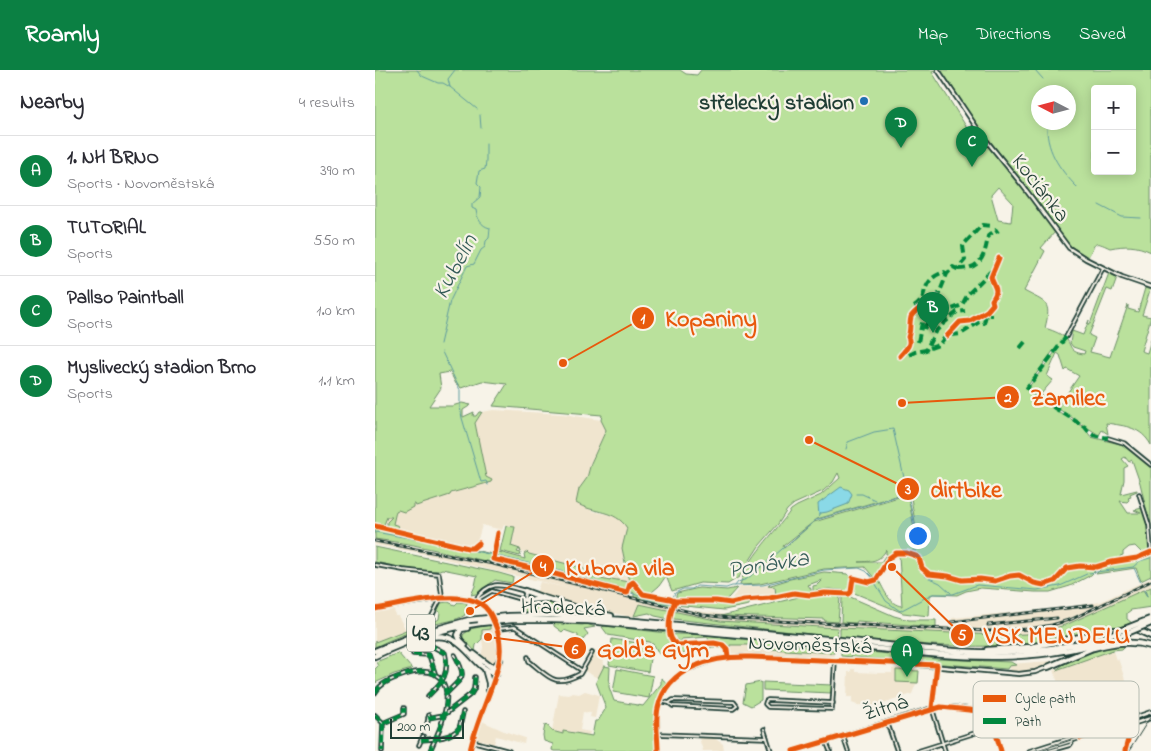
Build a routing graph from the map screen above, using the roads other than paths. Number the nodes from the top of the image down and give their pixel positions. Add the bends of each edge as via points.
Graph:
1 (939, 70) edge
2 (1103, 268) junction
3 (1151, 287) edge
4 (1066, 337) dead end
5 (1108, 438) dead end
6 (1151, 465) edge
7 (1139, 494) dead end
8 (375, 526) edge
9 (473, 548) dead end
10 (1151, 550) edge
11 (375, 565) edge
12 (525, 590) junction
13 (440, 598) junction
14 (544, 598) junction
15 (524, 600) junction
16 (475, 601) junction
17 (375, 609) edge
18 (552, 617) junction
19 (430, 620) dead end
20 (1151, 620) edge
21 (635, 621) junction
22 (470, 624) junction
23 (664, 626) junction
24 (498, 629) junction
25 (1115, 630) dead end
26 (1140, 632) dead end
27 (1120, 636) junction
28 (1151, 636) edge
29 (418, 638) junction
30 (838, 642) junction
31 (432, 646) dead end
32 (1151, 646) edge
33 (1093, 648) junction
34 (956, 652) junction
35 (1064, 652) junction
36 (592, 653) dead end
37 (376, 654) edge
38 (413, 654) dead end
39 (455, 655) dead end
40 (528, 657) dead end
41 (500, 660) junction
42 (835, 660) junction
43 (937, 665) junction
44 (485, 668) junction
45 (491, 668) junction
46 (1049, 668) joint
47 (581, 670) junction
48 (435, 673) junction
49 (496, 674) junction
50 (475, 677) dead end
51 (443, 681) junction
52 (489, 692) junction
53 (375, 693) edge
54 (446, 694) junction
55 (428, 696) dead end
56 (660, 701) junction
57 (669, 703) junction
58 (833, 703) junction
59 (404, 708) dead end
60 (932, 708) junction
61 (973, 711) edge
62 (463, 712) dead end
63 (1151, 712) edge
64 (375, 715) edge
65 (429, 715) dead end
66 (444, 715) junction
67 (1139, 716) edge
68 (428, 718) junction
69 (1151, 718) edge
70 (887, 722) junction
71 (1139, 722) edge
72 (383, 723) junction
73 (427, 724) dead end
74 (764, 729) dead end
75 (658, 734) junction
76 (973, 734) edge
77 (423, 736) dead end
78 (843, 736) junction
79 (767, 738) junction
80 (997, 738) edge
81 (1070, 738) edge
82 (1081, 738) edge
83 (1128, 738) edge
84 (436, 739) junction
85 (421, 740) junction
86 (1072, 740) junction
87 (472, 741) junction
88 (826, 741) junction
89 (943, 743) junction
90 (419, 745) dead end
91 (502, 750) edge
92 (382, 751) edge
93 (430, 751) edge
94 (470, 751) edge
95 (509, 751) edge
96 (658, 751) edge
97 (771, 751) edge
98 (793, 751) edge
99 (830, 751) edge
100 (848, 751) edge
101 (897, 751) edge
102 (918, 751) edge
103 (945, 751) edge
104 (1001, 751) edge
105 (1029, 751) edge
106 (1039, 751) edge
107 (1049, 751) edge
108 (1125, 751) edge

1 - 2 street, Kociánka via 981,134 1069,248
2 - 3 street, Kociánka
2 - 4 street
5 - 6 street via 1124,443
7 - 10 street via 1149,525
8 - 9 street
11 - 13 street via 439,574
12 - 14 highway
12 - 15 street
12 - 16 street via 495,584
13 - 16 street via 461,597
13 - 17 street
13 - 19 street
14 - 15 highway
14 - 21 highway
15 - 16 street via 492,591
16 - 24 street via 487,609
18 - 21 highway, Hradecká / 43
18 - 22 highway, Hradecká / 43, bridge
18 - 22 highway, Hradecká / 43, bridge via 515,615
18 - 23 highway, Hradecká / 43
20 - 27 highway, 43, bridge
20 - 34 highway, 43, bridge via 1066,647 1031,652
21 - 23 highway, Hradecká / 43
22 - 29 highway, Hradecká / 43
22 - 37 highway, Hradecká / 43 via 415,635
22 - 45 highway via 460,631 460,640
23 - 30 highway, 43
24 - 41 street
24 - 47 street via 515,627
25 - 34 highway via 1004,650
26 - 28 highway
27 - 33 highway
27 - 35 highway, 43
29 - 37 highway, Hradecká / 43
29 - 44 highway via 451,638
30 - 34 highway, 43
30 - 35 highway, 43 via 980,657 1025,657
31 - 51 street via 443,651 445,656 447,668
32 - 33 highway via 1124,642
33 - 35 highway
33 - 46 highway
36 - 47 street
38 - 48 street via 429,655
39 - 54 street via 463,674
40 - 47 street via 556,681 577,675
41 - 45 highway
41 - 49 street
42 - 43 street, Novoměstská
42 - 56 street, Novoměstská via 743,656 710,660 678,675
42 - 58 street
43 - 46 street, Novoměstská via 1019,674
43 - 60 street
44 - 49 highway
44 - 52 highway
45 - 49 highway
48 - 51 street
48 - 53 street via 411,673 388,681
49 - 52 street
50 - 66 street via 473,692
51 - 54 street
51 - 55 street
52 - 87 street
54 - 66 street
56 - 57 street
56 - 75 street, Novoměstská
57 - 57 street via 673,706 733,709 737,706 734,702 673,700
58 - 58 street via 832,709 768,707 765,701
59 - 72 street via 403,714
60 - 61 street, Žitná
60 - 70 street, Žitná
60 - 89 street
62 - 84 street via 457,730
63 - 67 street
64 - 72 street
65 - 68 street
66 - 68 street
66 - 84 street
68 - 73 street
69 - 71 street
70 - 78 street, Žitná
70 - 101 street
72 - 92 street
74 - 79 street
75 - 79 street
75 - 96 street, Novoměstská
76 - 89 street
77 - 85 street
78 - 88 street, Žitná
78 - 100 street
79 - 97 street
80 - 104 street
81 - 105 street
82 - 86 street
83 - 108 street
84 - 85 street
84 - 93 street
85 - 90 street
86 - 106 street
86 - 107 street via 1070,745
87 - 91 street
87 - 94 street
88 - 98 street, Žitná
88 - 99 street
89 - 102 street
89 - 103 street
91 - 95 street

